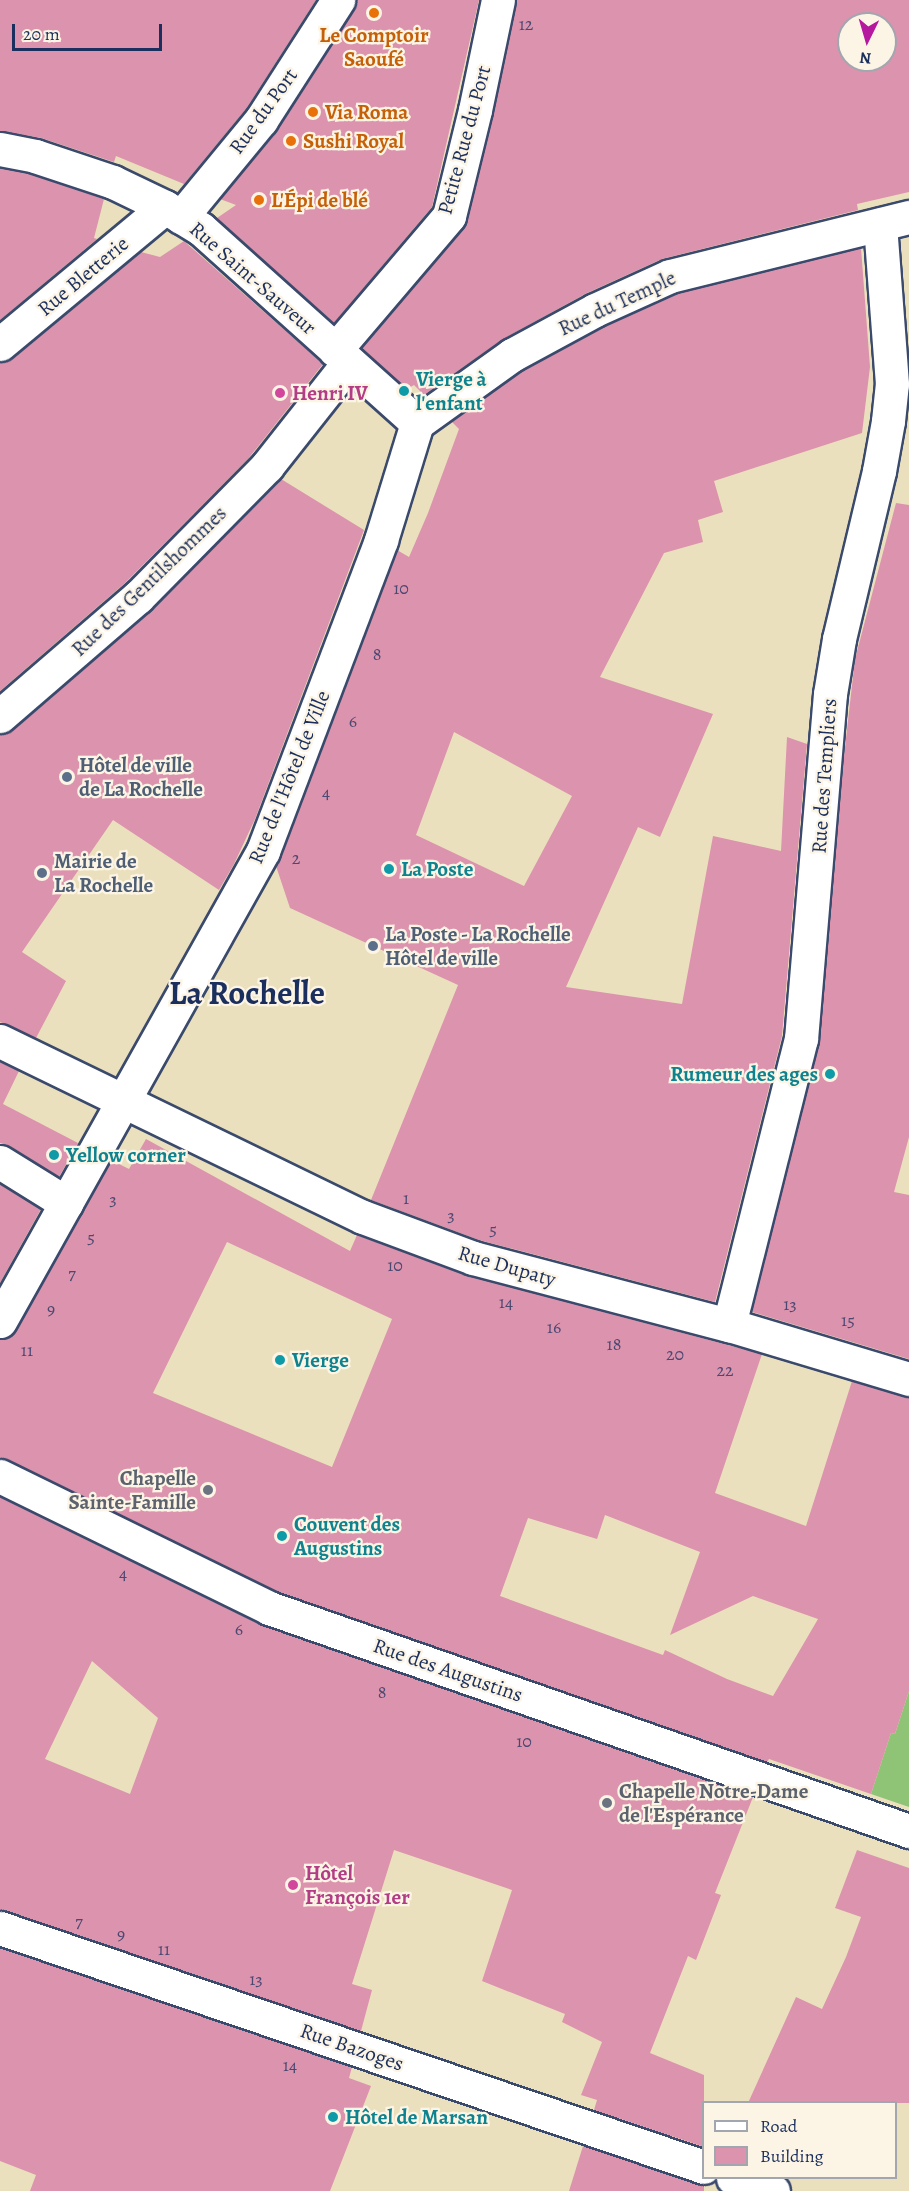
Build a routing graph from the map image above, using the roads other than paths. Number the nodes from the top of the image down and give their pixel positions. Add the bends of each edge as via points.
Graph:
1 (338, 0) edge
2 (498, 0) edge
3 (0, 149) edge
4 (173, 212) junction
5 (895, 220) edge
6 (0, 344) edge
7 (342, 356) junction
8 (417, 423) junction
9 (267, 466) joint
10 (0, 716) edge
11 (0, 1041) edge
12 (124, 1100) junction
13 (0, 1162) edge
14 (66, 1203) junction
15 (0, 1321) edge
16 (729, 1325) junction
17 (909, 1379) edge
18 (0, 1476) edge
19 (909, 1831) edge
20 (0, 1928) edge
21 (702, 2166) edge
22 (736, 2179) edge
23 (773, 2191) edge

1 - 4 street, Rue du Port via 261,120
2 - 7 street, Petite Rue du Port via 449,216
3 - 4 street, Rue Saint-Sauveur via 35,156 112,182
4 - 6 street, Rue Bletterie
4 - 7 street, Rue Saint-Sauveur via 201,230
5 - 8 street, Rue du Temple via 670,276 595,310 512,355
5 - 16 street, Rue des Templiers via 888,421 838,639 830,694 801,1039
7 - 8 street, Rue Saint-Sauveur
7 - 9 street, Petite Rue du Port
8 - 12 street, Rue de l'Hôtel de Ville via 381,540 263,851
9 - 10 street, Rue des Gentilshommes via 138,597
11 - 12 street, Rue Dupaty
12 - 14 street, Rue de l'Hôtel de Ville
12 - 16 street, Rue Dupaty via 363,1217 473,1258
13 - 14 street
14 - 15 street, Rue de l'Hôtel de Ville
16 - 17 street, Rue Dupaty
18 - 19 street, Rue des Augustins via 269,1608
20 - 21 street, Rue Bazoges
22 - 23 street

